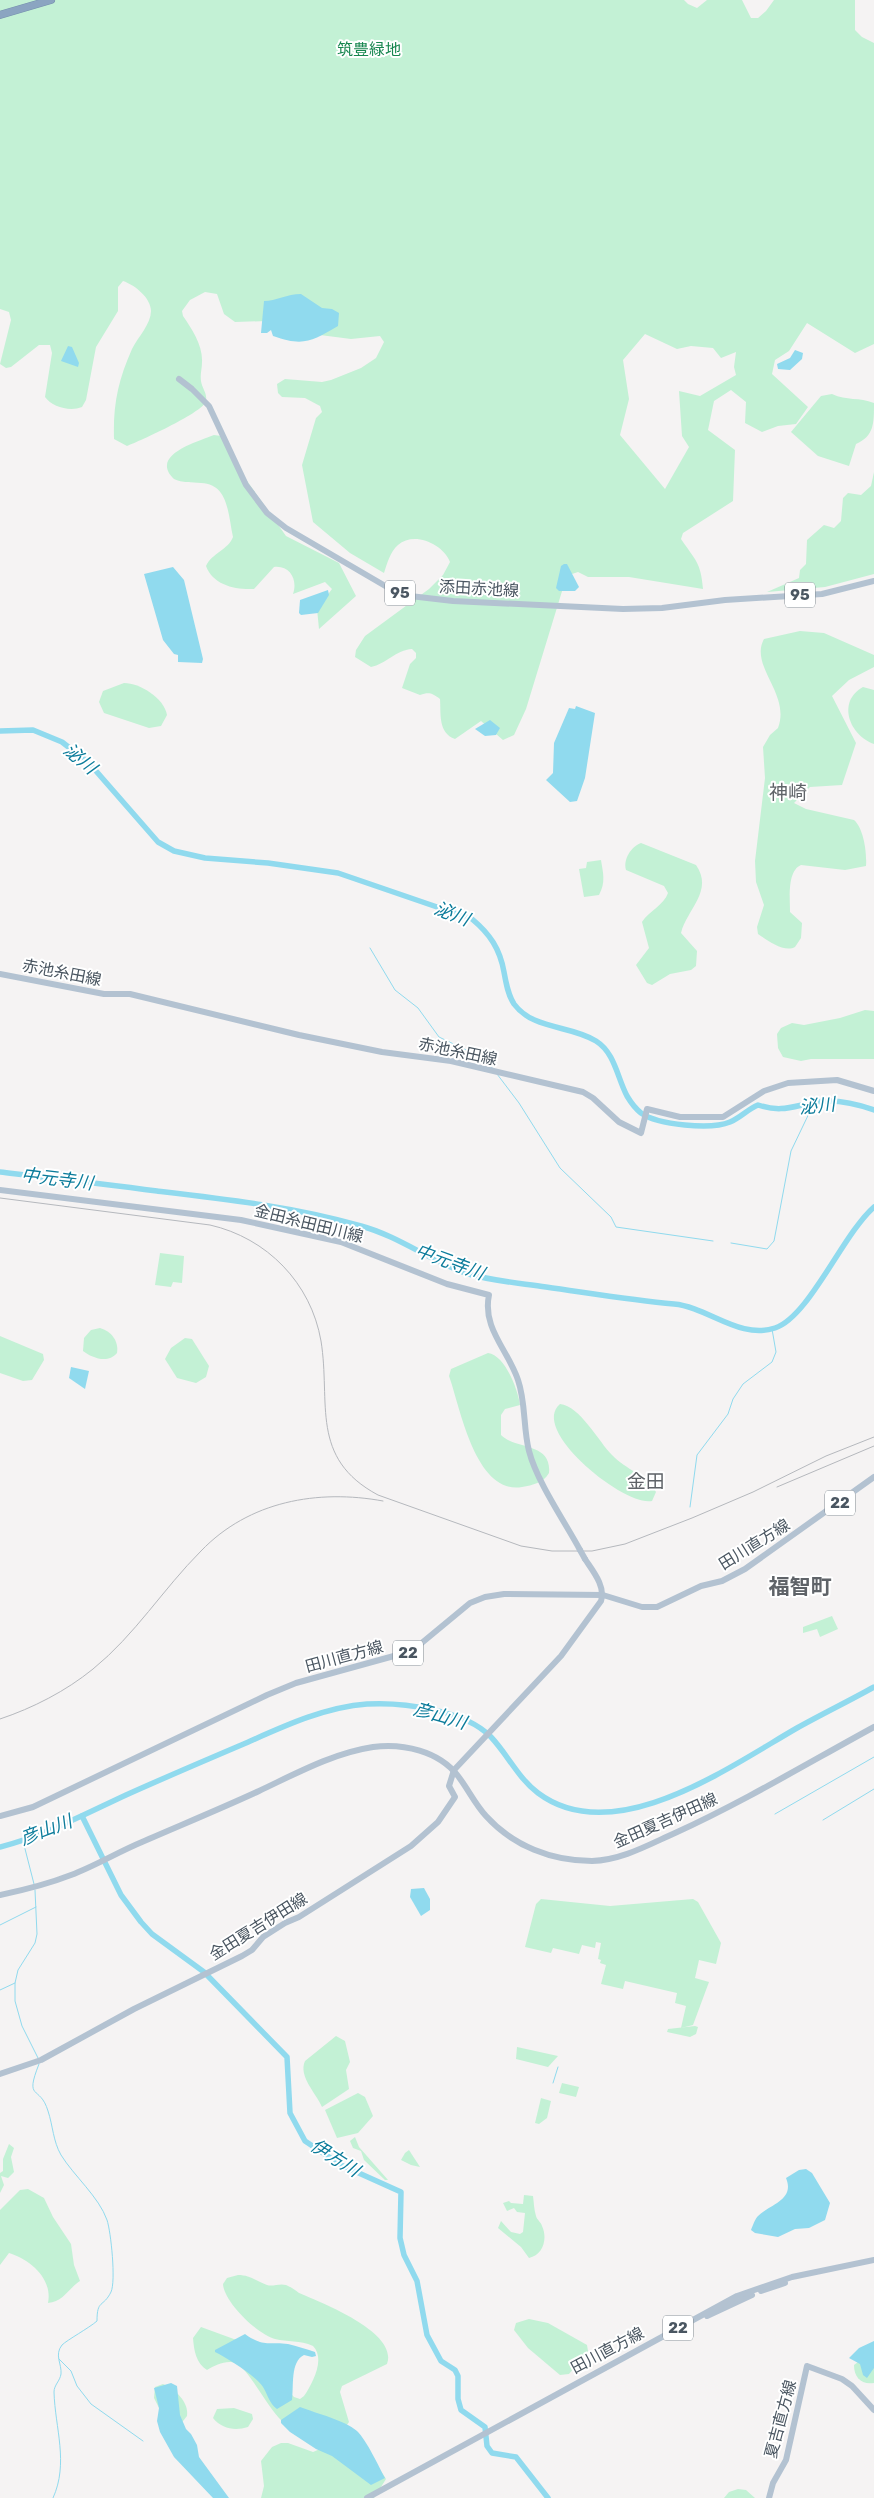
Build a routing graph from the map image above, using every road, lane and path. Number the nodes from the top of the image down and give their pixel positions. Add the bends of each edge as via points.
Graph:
1 (51, 0) edge
2 (0, 15) edge
3 (179, 379) dead end
4 (874, 581) edge
5 (0, 974) edge
6 (874, 1091) edge
7 (0, 1190) edge
8 (874, 1477) edge
9 (603, 1595) junction
10 (874, 1727) edge
11 (455, 1768) junction
12 (0, 1816) edge
13 (0, 1895) edge
14 (0, 2074) edge
15 (874, 2262) edge
16 (874, 2410) edge
17 (480, 2438) junction
18 (367, 2498) edge
19 (373, 2498) edge
20 (769, 2498) edge

1 - 2 highway
3 - 4 main road, 添田赤池線 / 95 via 209,406 246,485 267,513 286,528 398,592 433,600 623,609 822,594
5 - 6 main road, 赤池糸田線 via 104,994 130,994 299,1035 382,1052 450,1061 583,1092 619,1122 641,1133 647,1110 680,1116 723,1117 764,1091 788,1083 837,1080
7 - 9 main road, 金田糸田田川線, bridge via 241,1220 341,1242 447,1284 489,1295 488,1322 508,1356 522,1391 529,1452 600,1582
8 - 9 main road, 田川直方線 / 22 via 778,1548 734,1576 702,1586 657,1607 642,1607
9 - 11 main road via 561,1656
9 - 12 main road, 田川直方線 / 22 via 504,1594 484,1597 470,1603 412,1651 296,1683 32,1807
10 - 11 main road, 金田夏吉伊田線 via 706,1819 634,1852 600,1860 566,1859 518,1843 485,1815
11 - 13 main road, 金田夏吉伊田線 via 414,1749 395,1746 352,1752 45,1885
11 - 14 main road, 金田夏吉伊田線 via 449,1786 455,1796 438,1822 411,1846 263,1937 242,1956 134,2009 39,2061
15 - 17 main road, 田川直方線 / 22 via 820,2273 739,2300
16 - 20 main road, 夏吉直方線 via 842,2379 807,2366 786,2460
17 - 18 main road, 田川直方線 / 22
17 - 19 main road, 田川直方線 / 22

